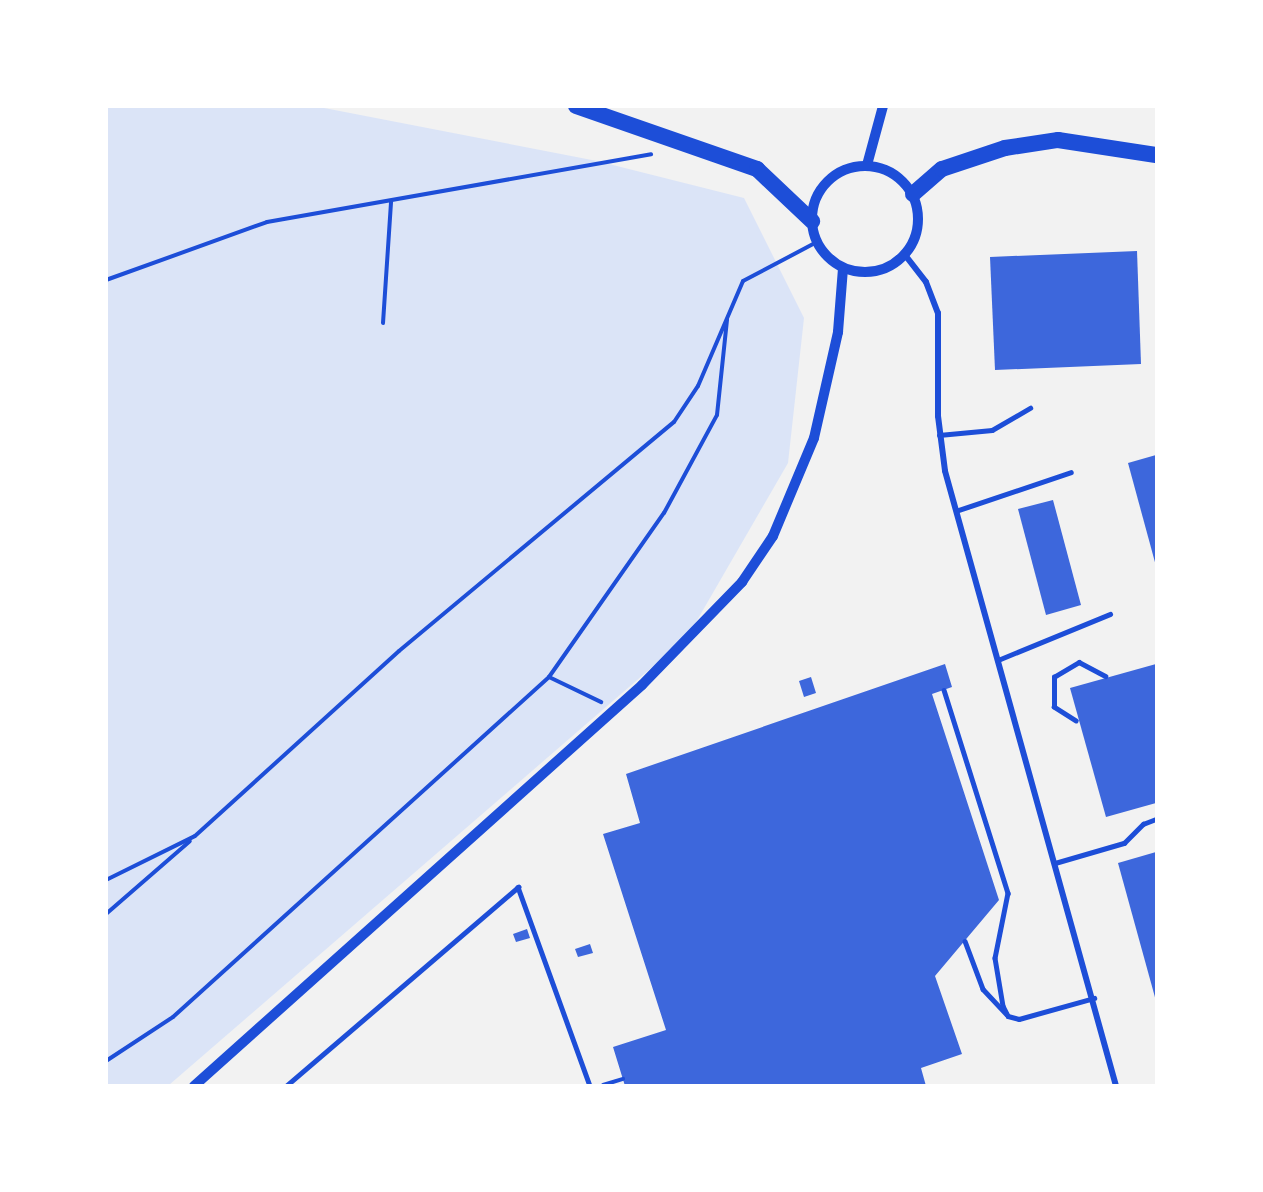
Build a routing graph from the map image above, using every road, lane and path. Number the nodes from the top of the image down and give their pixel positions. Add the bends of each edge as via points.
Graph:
1 (576, 106) edge
2 (883, 106) edge
3 (663, 151) dead end
4 (1156, 155) edge
5 (867, 165) junction
6 (913, 194) junction
7 (391, 201) junction
8 (812, 221) junction
9 (817, 242) junction
10 (904, 255) junction
11 (843, 268) junction
12 (106, 280) edge
13 (728, 318) junction
14 (383, 323) dead end
15 (1030, 408) dead end
16 (939, 435) junction
17 (1071, 472) dead end
18 (956, 511) junction
19 (1110, 614) dead end
20 (998, 660) junction
21 (1105, 675) dead end
22 (549, 677) junction
23 (944, 690) dead end
24 (615, 709) junction
25 (1076, 721) dead end
26 (1156, 819) edge
27 (195, 836) junction
28 (1055, 863) junction
29 (106, 880) edge
30 (106, 914) edge
31 (965, 941) dead end
32 (1094, 999) junction
33 (1008, 1016) junction
34 (106, 1061) edge
35 (620, 1082) edge
36 (194, 1086) edge
37 (286, 1086) edge
38 (590, 1086) edge
39 (602, 1086) edge
40 (1116, 1086) edge

1 - 8 highway via 757,169
2 - 5 street
3 - 7 path
4 - 6 highway via 1058,140 1005,148 942,169
5 - 6 street via 894,173
5 - 8 street via 834,175 814,204
6 - 10 street via 919,224
7 - 12 path via 267,222
7 - 14 path
8 - 9 street
9 - 11 street
9 - 13 path via 743,281
10 - 11 street via 878,271
10 - 16 street via 926,282 938,313
11 - 24 street via 838,332 814,438 773,536 705,626
13 - 22 path via 717,415 664,513
13 - 27 path via 698,387 674,422 399,651
15 - 16 lane via 992,430
16 - 18 street
17 - 18 lane
18 - 20 street
19 - 20 lane
20 - 28 street
21 - 25 lane via 1079,662 1056,674 1053,704
22 - 24 path
22 - 34 path via 173,1017
23 - 33 lane via 1008,893 995,957
24 - 36 street
26 - 28 lane via 1143,824 1124,843
27 - 29 path
27 - 30 path
28 - 32 street
31 - 33 lane via 983,988
32 - 33 lane via 1033,1016
32 - 40 street
35 - 39 path
37 - 38 lane via 518,887

